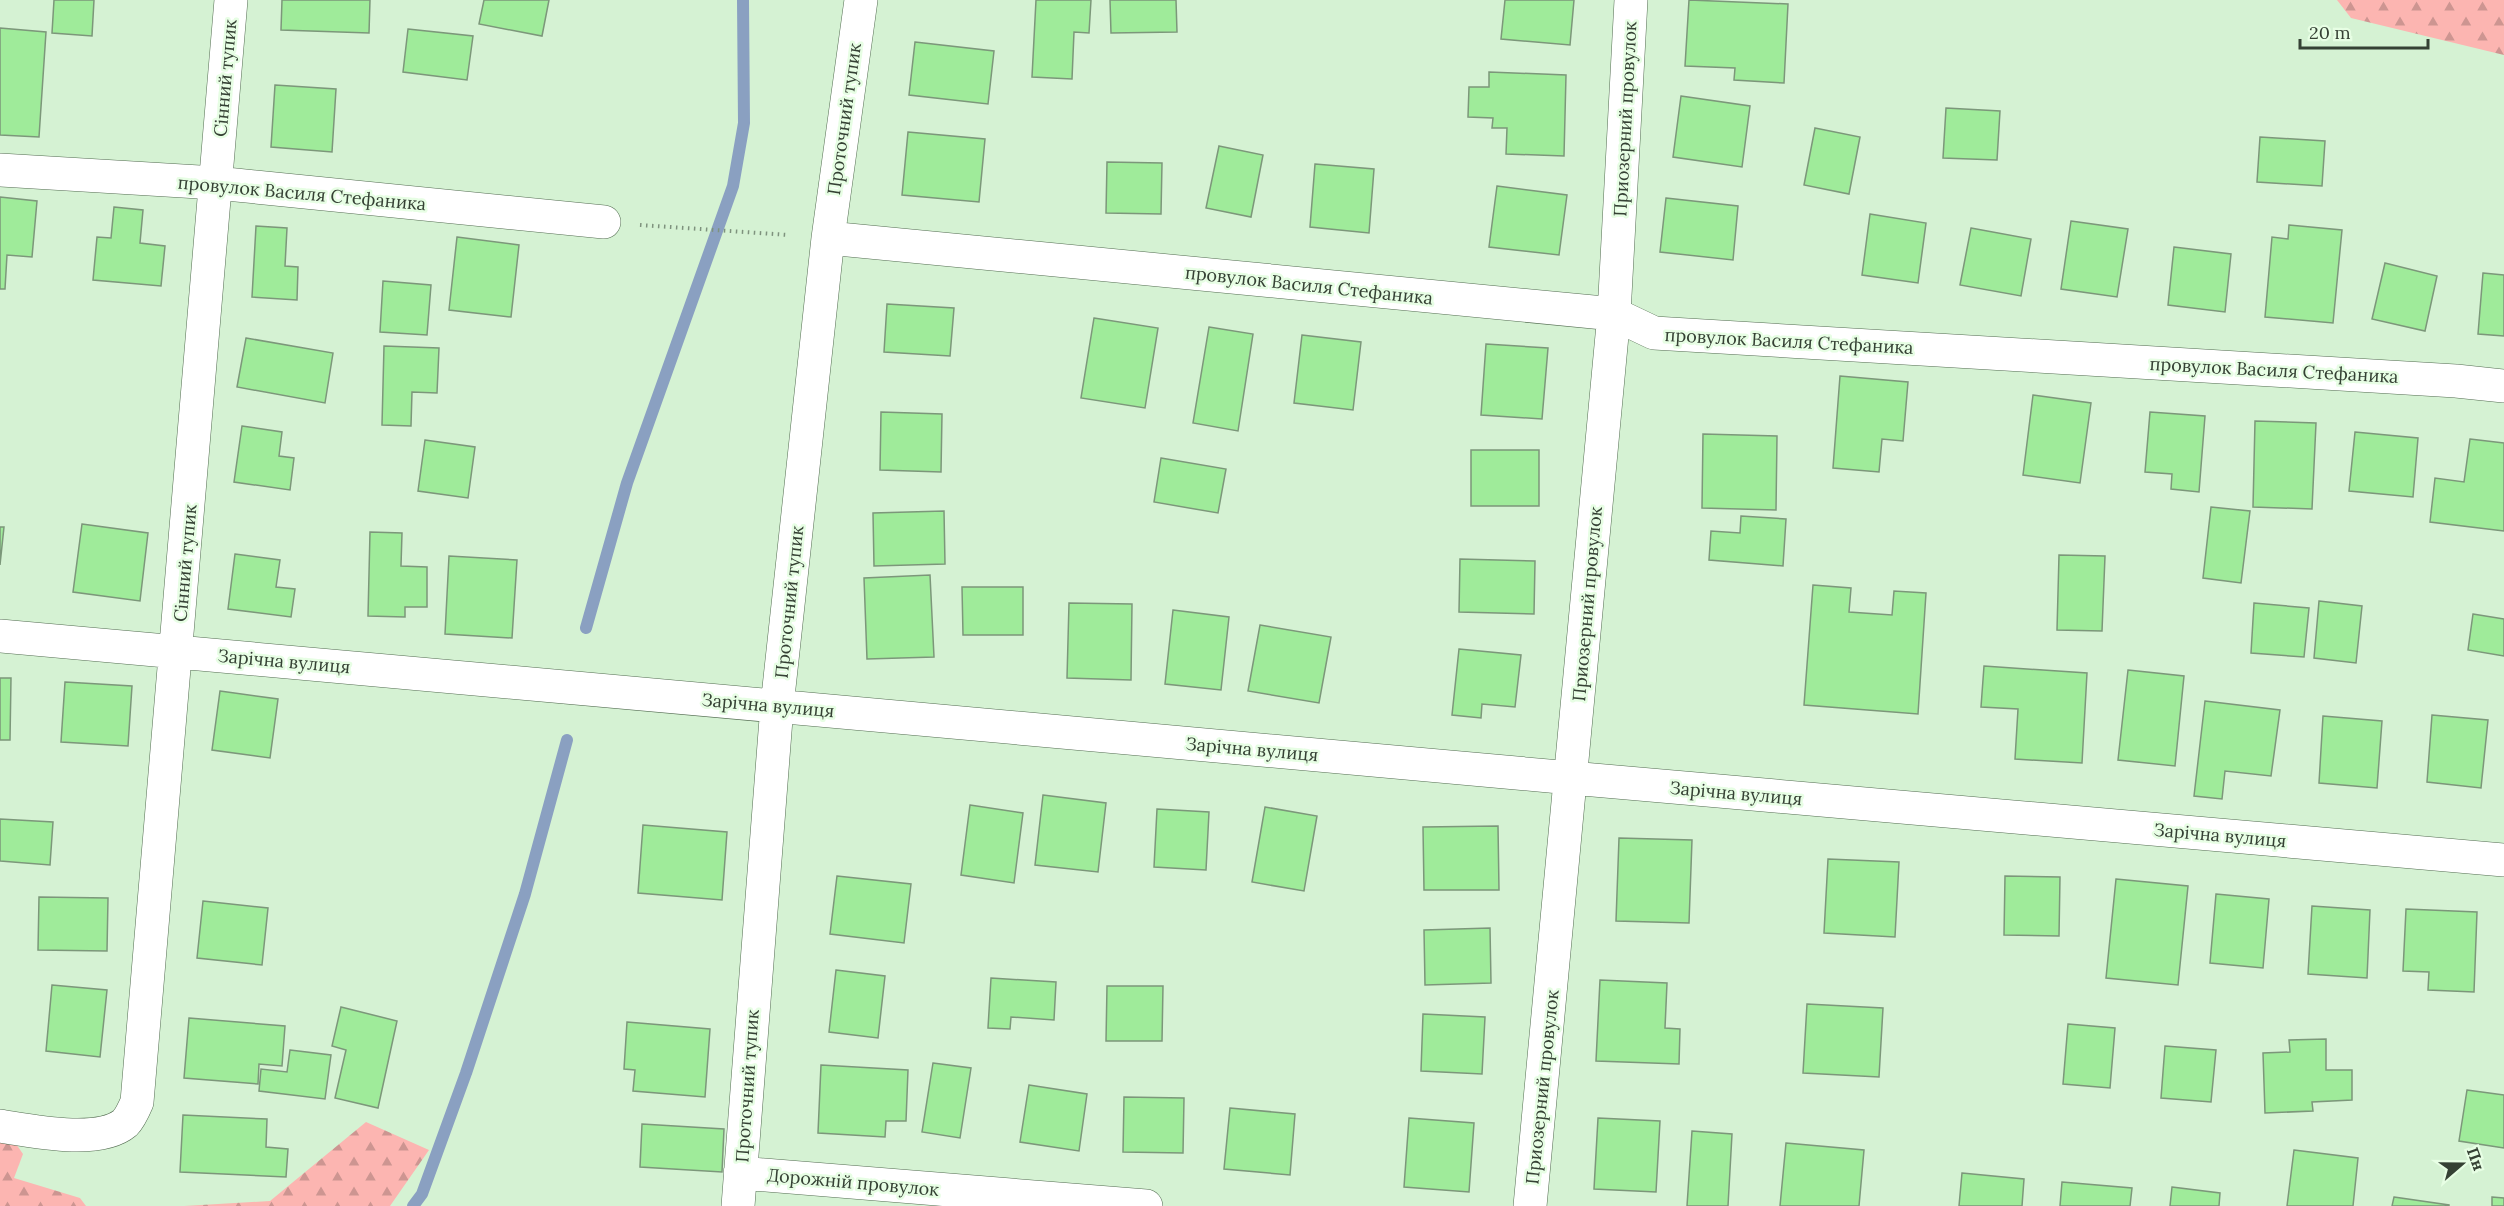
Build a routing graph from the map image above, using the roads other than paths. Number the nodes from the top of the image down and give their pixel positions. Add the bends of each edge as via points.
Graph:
1 (231, 0) edge
2 (861, 0) edge
3 (1631, 0) edge
4 (0, 170) edge
5 (216, 183) junction
6 (604, 222) road end
7 (828, 238) junction
8 (1614, 314) junction
9 (2504, 386) edge
10 (0, 636) edge
11 (177, 651) junction
12 (777, 706) junction
13 (1571, 778) junction
14 (2504, 860) edge
15 (0, 1126) edge
16 (740, 1173) junction
17 (738, 1206) edge
18 (1146, 1206) edge
19 (1530, 1206) edge

1 - 5 street, Сінний тупик
2 - 7 street, Проточний тупик
3 - 8 street, Приозерний провулок
4 - 5 street, провулок Василя Стефаника
5 - 6 street, провулок Василя Стефаника
5 - 11 street, Сінний тупик
7 - 8 street, провулок Василя Стефаника
7 - 12 street, Проточний тупик
8 - 9 street, провулок Василя Стефаника via 1654,333
8 - 13 street, Приозерний провулок
10 - 11 street, Зарічна вулиця
11 - 12 street, Зарічна вулиця
11 - 15 street, Сінний тупик via 137,1102 126,1122 102,1135
12 - 13 street, Зарічна вулиця
12 - 16 street, Проточний тупик
13 - 14 street, Зарічна вулиця
13 - 19 street, Приозерний провулок
16 - 17 street, Проточний тупик
16 - 18 street, Дорожній провулок

